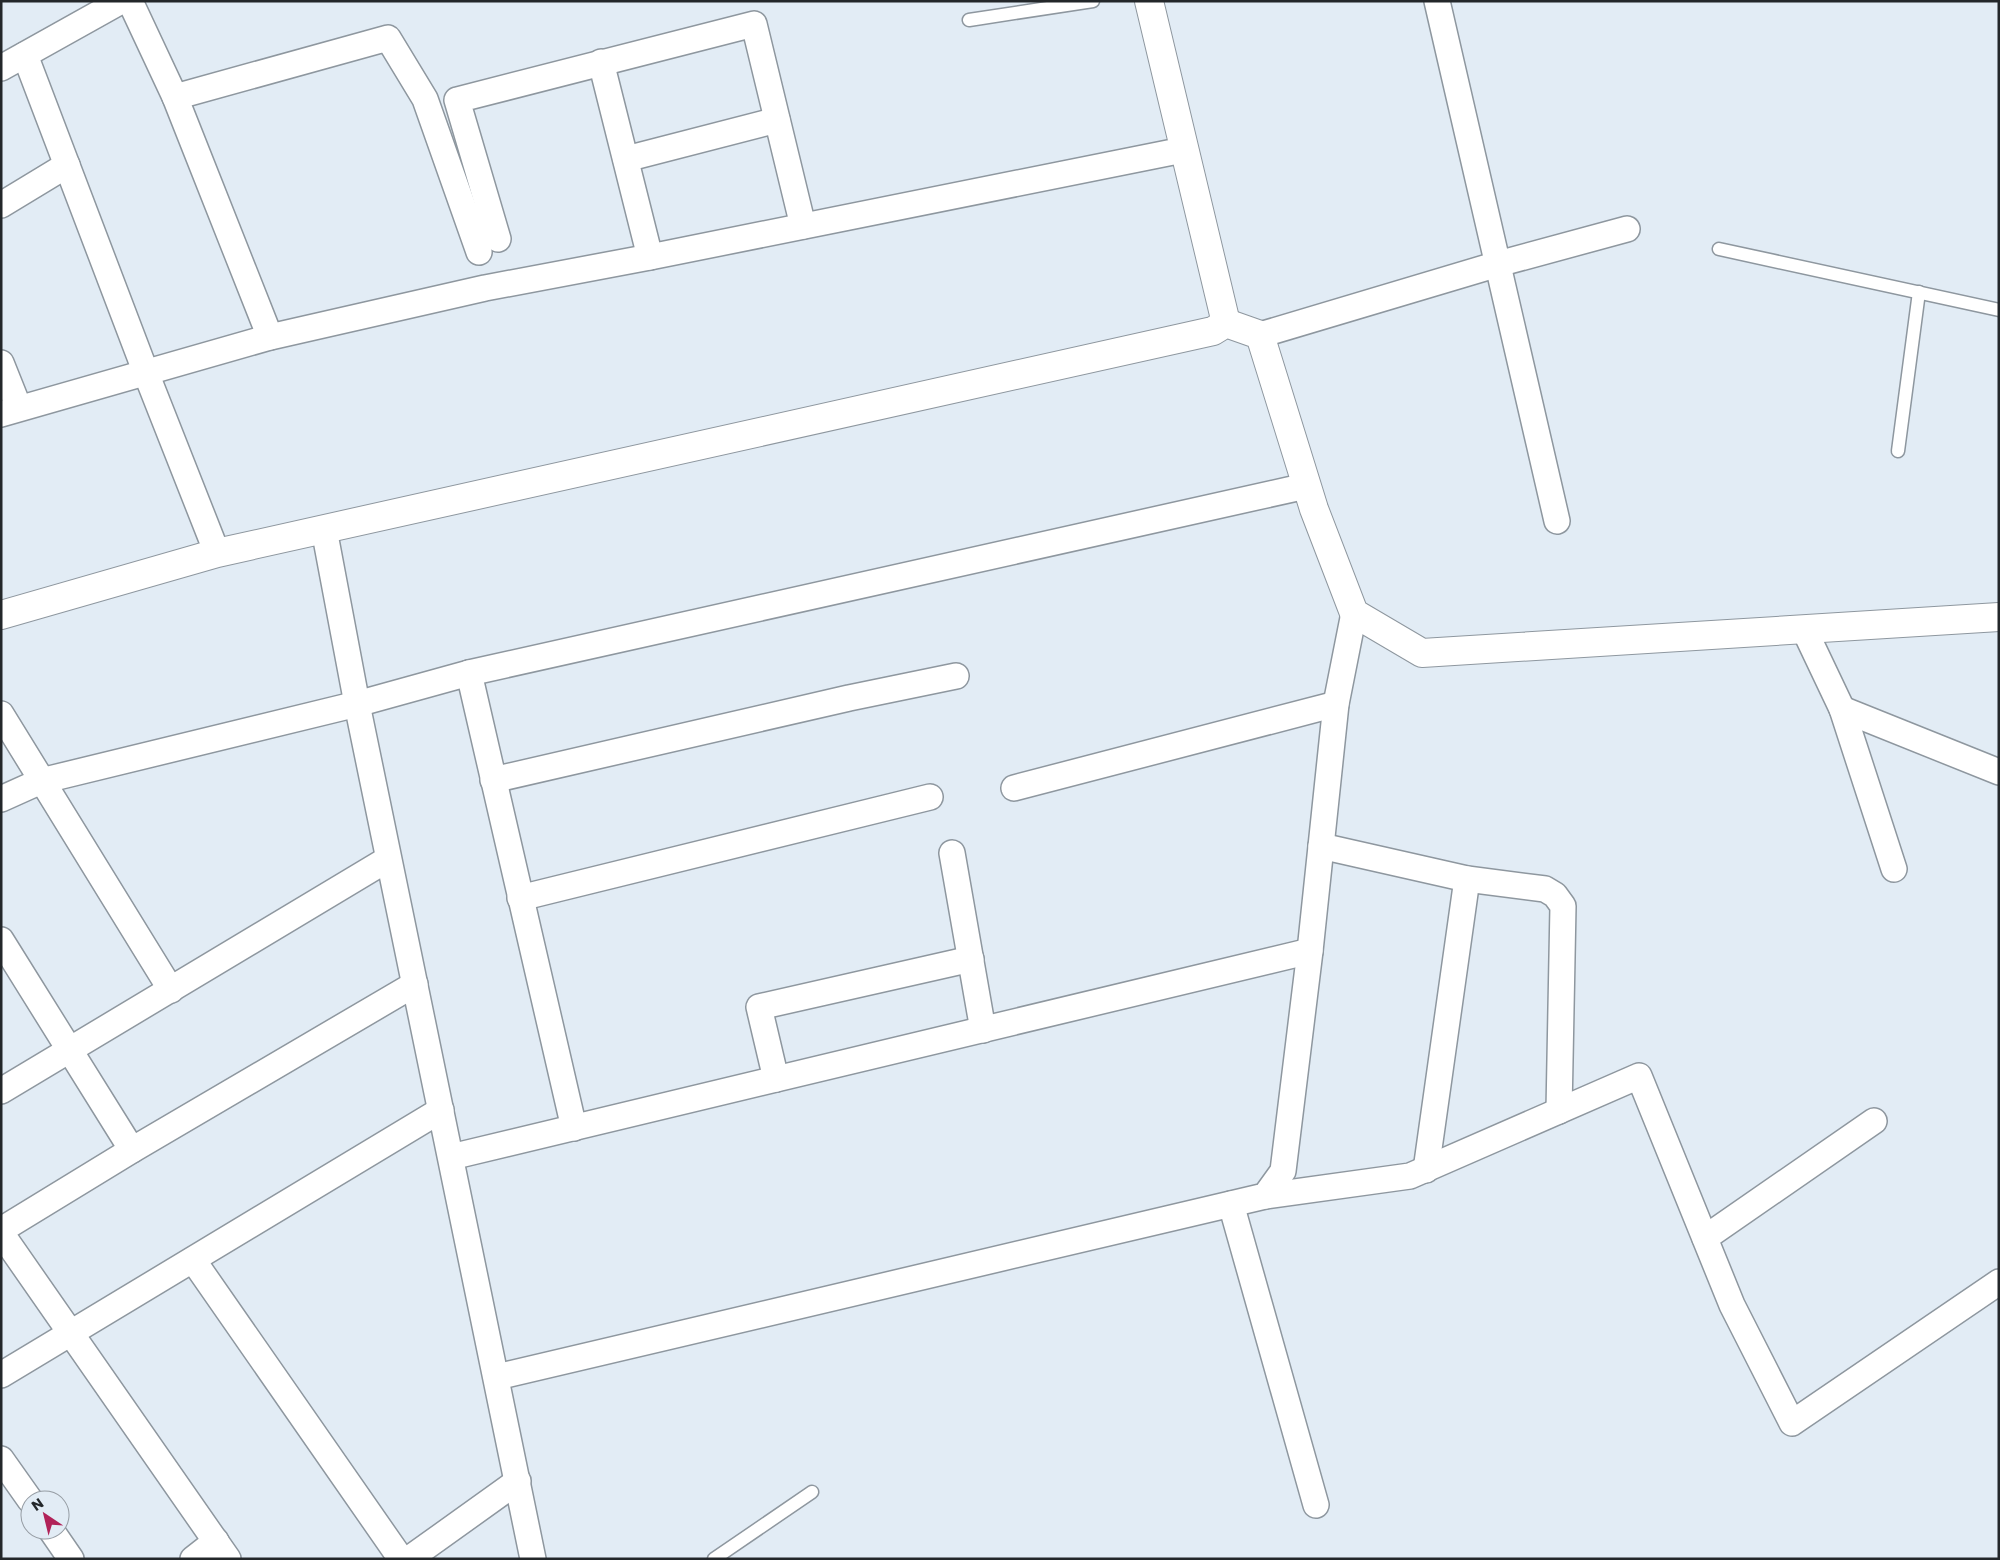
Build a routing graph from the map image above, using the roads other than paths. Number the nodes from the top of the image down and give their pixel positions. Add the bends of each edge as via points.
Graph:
1 (121, 1) edge
2 (130, 1) edge
3 (1093, 1) edge
4 (1149, 1) edge
5 (1437, 1) edge
6 (969, 20) dead end
7 (25, 55) junction
8 (601, 62) junction
9 (1, 68) edge
10 (174, 98) junction
11 (777, 120) junction
12 (1183, 150) junction
13 (626, 159) junction
14 (67, 165) junction
15 (1, 205) edge
16 (803, 226) junction
17 (1627, 229) dead end
18 (1719, 249) dead end
19 (650, 257) junction
20 (1498, 264) junction
21 (1919, 292) junction
22 (1999, 310) edge
23 (1226, 323) junction
24 (1260, 335) junction
25 (270, 337) junction
26 (1, 363) edge
27 (146, 373) junction
28 (10, 411) edge
29 (1898, 451) dead end
30 (1306, 486) junction
31 (1557, 522) dead end
32 (324, 529) junction
33 (217, 553) junction
34 (1354, 613) junction
35 (1, 615) edge
36 (1999, 617) edge
37 (1804, 629) junction
38 (469, 673) junction
39 (956, 676) dead end
40 (357, 704) junction
41 (1336, 704) junction
42 (1842, 709) junction
43 (1, 714) edge
44 (1999, 772) edge
45 (492, 780) junction
46 (41, 781) junction
47 (1014, 788) dead end
48 (930, 797) dead end
49 (1, 799) edge
50 (1321, 846) junction
51 (952, 853) dead end
52 (388, 859) junction
53 (1894, 869) dead end
54 (1467, 879) junction
55 (520, 898) junction
56 (2, 944) edge
57 (1310, 951) junction
58 (971, 959) junction
59 (415, 984) junction
60 (171, 990) junction
61 (983, 1030) junction
62 (70, 1050) junction
63 (776, 1079) junction
64 (1, 1091) edge
65 (441, 1110) junction
66 (1559, 1112) junction
67 (1874, 1121) dead end
68 (574, 1128) junction
69 (132, 1150) junction
70 (451, 1157) junction
71 (1426, 1170) junction
72 (1265, 1196) junction
73 (1231, 1204) junction
74 (1, 1231) edge
75 (1705, 1238) junction
76 (193, 1260) junction
77 (1999, 1282) edge
78 (71, 1333) junction
79 (1, 1375) edge
80 (497, 1378) junction
81 (1, 1459) edge
82 (518, 1482) junction
83 (23, 1490) edge
84 (812, 1492) dead end
85 (1316, 1505) dead end
86 (58, 1540) edge
87 (222, 1550) edge
88 (71, 1559) edge
89 (193, 1559) edge
90 (401, 1559) edge
91 (409, 1559) edge
92 (533, 1559) edge
93 (714, 1559) edge

1 - 7 street
2 - 10 street
3 - 6 lane
4 - 12 street
5 - 20 street
7 - 9 street
7 - 14 street
8 - 10 street via 457,100 489,245 425,99 388,38
8 - 11 street via 754,24
8 - 13 street
10 - 25 street
11 - 13 street
11 - 16 street
12 - 16 street
12 - 23 street
13 - 19 street
14 - 15 street
14 - 27 street
16 - 19 street
17 - 20 street
18 - 21 lane
19 - 25 street via 485,288
20 - 24 street
20 - 31 street
21 - 22 lane
21 - 29 lane
23 - 24 street
23 - 32 street via 1203,334
24 - 30 street
25 - 27 street
26 - 28 street
27 - 28 street
27 - 33 street
30 - 34 street
30 - 38 street
32 - 33 street
32 - 40 street
33 - 35 street
34 - 37 street via 1422,653
34 - 41 street
36 - 37 street
37 - 42 street
38 - 40 street
38 - 45 street
39 - 45 street
40 - 46 street
40 - 52 street
41 - 47 street
41 - 50 street
42 - 44 street
42 - 53 street
43 - 46 street
45 - 55 street
46 - 49 street
46 - 60 street
48 - 55 street
50 - 54 street
50 - 57 street
51 - 58 street
52 - 59 street
52 - 60 street
54 - 66 street via 1545,889 1555,895 1563,906
54 - 71 street
55 - 68 street
56 - 62 street
57 - 61 street
57 - 72 street via 1283,1171
58 - 61 street
58 - 63 street via 759,1007
59 - 65 street
59 - 69 street
60 - 62 street
61 - 63 street
62 - 64 street
62 - 69 street
63 - 68 street
65 - 70 street
65 - 76 street
66 - 71 street
66 - 75 street via 1639,1076
67 - 75 street
68 - 70 street
69 - 74 street
70 - 80 street
71 - 72 street via 1410,1176
72 - 73 street
73 - 80 street
73 - 85 street
74 - 78 street
75 - 77 street via 1732,1305 1792,1423
76 - 78 street
76 - 90 street
78 - 79 street
78 - 87 street
80 - 82 street
81 - 83 street
82 - 91 street
82 - 92 street
84 - 93 lane
86 - 88 street
87 - 89 street

